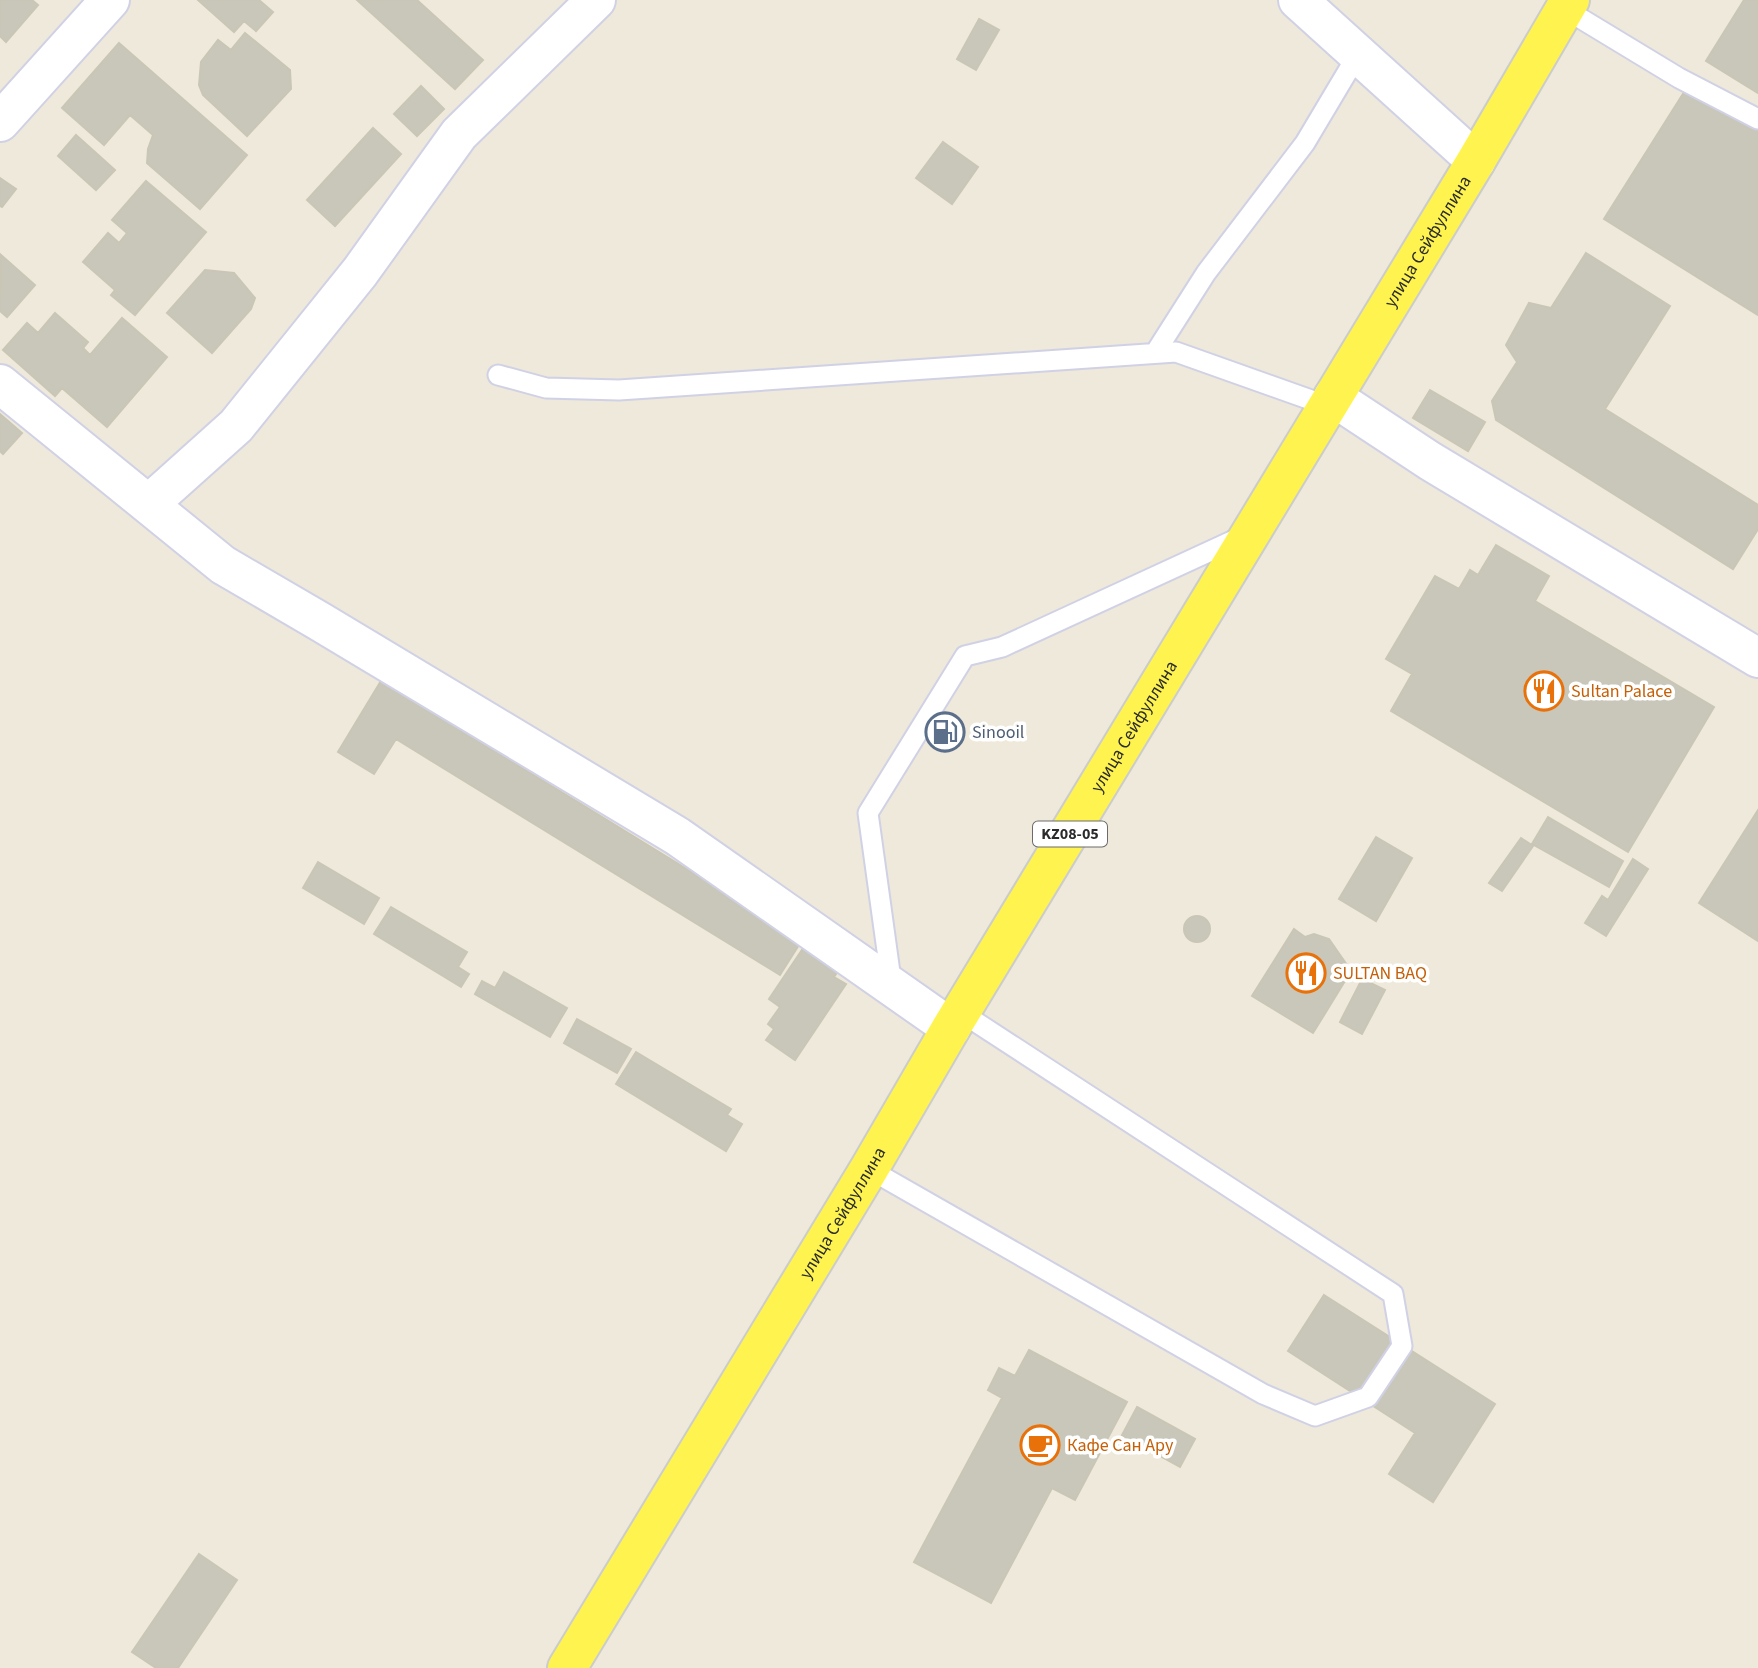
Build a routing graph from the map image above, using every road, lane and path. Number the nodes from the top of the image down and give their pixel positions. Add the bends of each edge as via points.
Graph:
1 (110, 0) edge
2 (596, 0) edge
3 (1298, 0) edge
4 (1568, 4) edge
5 (1358, 54) junction
6 (1758, 119) edge
7 (0, 122) edge
8 (1476, 161) junction
9 (1155, 353) junction
10 (498, 375) dead end
11 (0, 384) edge
12 (1331, 402) junction
13 (149, 504) junction
14 (1253, 531) junction
15 (1758, 658) edge
16 (892, 987) junction
17 (957, 1020) junction
18 (869, 1169) junction
19 (567, 1668) edge

1 - 7 street
2 - 13 street via 459,134 360,272 236,426
3 - 5 street
4 - 6 lane via 1679,78
4 - 8 main road, улица Сейфуллина / KZ08-05
5 - 8 street
5 - 9 lane via 1305,143 1206,273
8 - 12 main road, улица Сейфуллина / KZ08-05
9 - 10 lane via 619,390 546,388
9 - 12 lane via 1176,352
11 - 13 street
12 - 14 main road, улица Сейфуллина / KZ08-05
12 - 15 street
13 - 16 street via 223,565 677,836
14 - 16 lane via 1002,648 965,656 868,813
14 - 17 main road, улица Сейфуллина / KZ08-05
16 - 17 street
17 - 18 main road, улица Сейфуллина / KZ08-05
17 - 18 lane via 1393,1294 1402,1346 1368,1397 1315,1416 1263,1394
18 - 19 main road, улица Сейфуллина / KZ08-05

